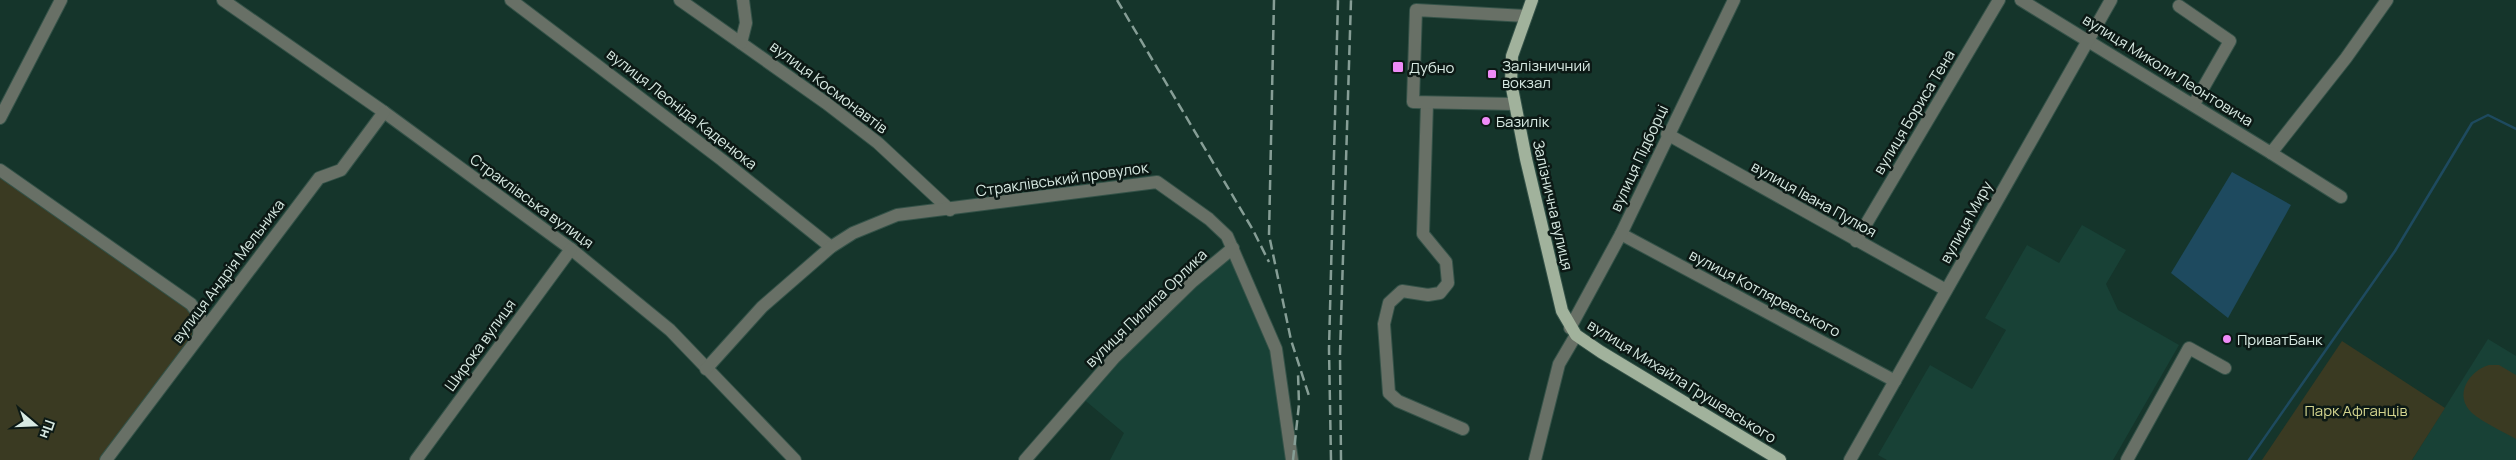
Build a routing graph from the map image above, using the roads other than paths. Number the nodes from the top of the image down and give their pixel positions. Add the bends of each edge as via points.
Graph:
1 (61, 0) edge
2 (223, 0) edge
3 (511, 0) edge
4 (680, 0) edge
5 (743, 0) edge
6 (1532, 0) edge
7 (1734, 0) edge
8 (1999, 0) edge
9 (2021, 0) edge
10 (2111, 0) edge
11 (2387, 0) edge
12 (2179, 6) dead end
13 (1526, 16) junction
14 (2088, 39) junction
15 (741, 43) junction
16 (1427, 103) junction
17 (1514, 104) junction
18 (2194, 104) junction
19 (384, 112) junction
20 (0, 118) edge
21 (1667, 134) junction
22 (2271, 153) junction
23 (0, 170) edge
24 (2341, 197) dead end
25 (950, 210) junction
26 (1621, 234) junction
27 (1856, 241) junction
28 (831, 247) junction
29 (1233, 248) junction
30 (571, 249) junction
31 (1946, 290) junction
32 (1573, 332) junction
33 (199, 336) junction
34 (2225, 368) dead end
35 (706, 369) junction
36 (1895, 381) junction
37 (1464, 429) dead end
38 (106, 460) edge
39 (416, 460) edge
40 (794, 460) edge
41 (1025, 460) edge
42 (1292, 460) edge
43 (1535, 460) edge
44 (1780, 460) edge
45 (1850, 460) edge
46 (2127, 460) edge

1 - 20 street
2 - 19 street, Страклівська вулиця
3 - 28 street, вулиця Леоніда Каденюка
4 - 15 street, вулиця Космонавтів
5 - 15 street via 746,23
6 - 13 main road, Залізнична вулиця
7 - 21 street, вулиця Підборці
8 - 27 street, вулиця Бориса Тена
9 - 14 street, вулиця Миколи Леонтовича
10 - 14 street, вулиця Миру
11 - 22 street
12 - 18 street via 2230,41
13 - 16 street via 1416,10 1412,102
13 - 17 main road, Залізнична вулиця via 1511,62
14 - 18 street, вулиця Миколи Леонтовича
14 - 31 street, вулиця Миру
15 - 25 street, вулиця Космонавтів via 878,143
16 - 17 street
16 - 37 street via 1424,234 1446,262 1448,283 1440,293 1428,295 1402,291 1389,303 1384,324 1388,387 1398,401
17 - 32 main road, Залізнична вулиця via 1554,283 1562,311
18 - 22 street, вулиця Миколи Леонтовича
19 - 30 street, Страклівська вулиця
19 - 33 street, вулиця Андрія Мельника via 341,170 320,178
21 - 26 street, вулиця Підборці
21 - 27 street, вулиця Івана Пулюя
22 - 24 street, вулиця Миколи Леонтовича
23 - 33 street via 192,304 200,316
25 - 28 street, Страклівський провулок via 897,216 853,233
25 - 29 street, Страклівський провулок via 1157,182 1209,219 1227,236
26 - 32 street, вулиця Підборці
26 - 36 street, вулиця Котляревського
27 - 31 street, вулиця Івана Пулюя
28 - 35 street, Страклівський провулок via 762,307
29 - 41 street, вулиця Пилипа Орлика via 1193,281 1114,358
29 - 42 street, Страклівський провулок via 1276,349
30 - 35 street, Страклівська вулиця via 670,330
30 - 39 street, Широка вулиця
31 - 36 street, вулиця Миру
32 - 43 street via 1559,364
32 - 44 main road, вулиця Михайла Грушевського
33 - 38 street, вулиця Андрія Мельника
34 - 46 street via 2189,348
35 - 40 street, Страклівська вулиця
36 - 45 street, вулиця Миру

